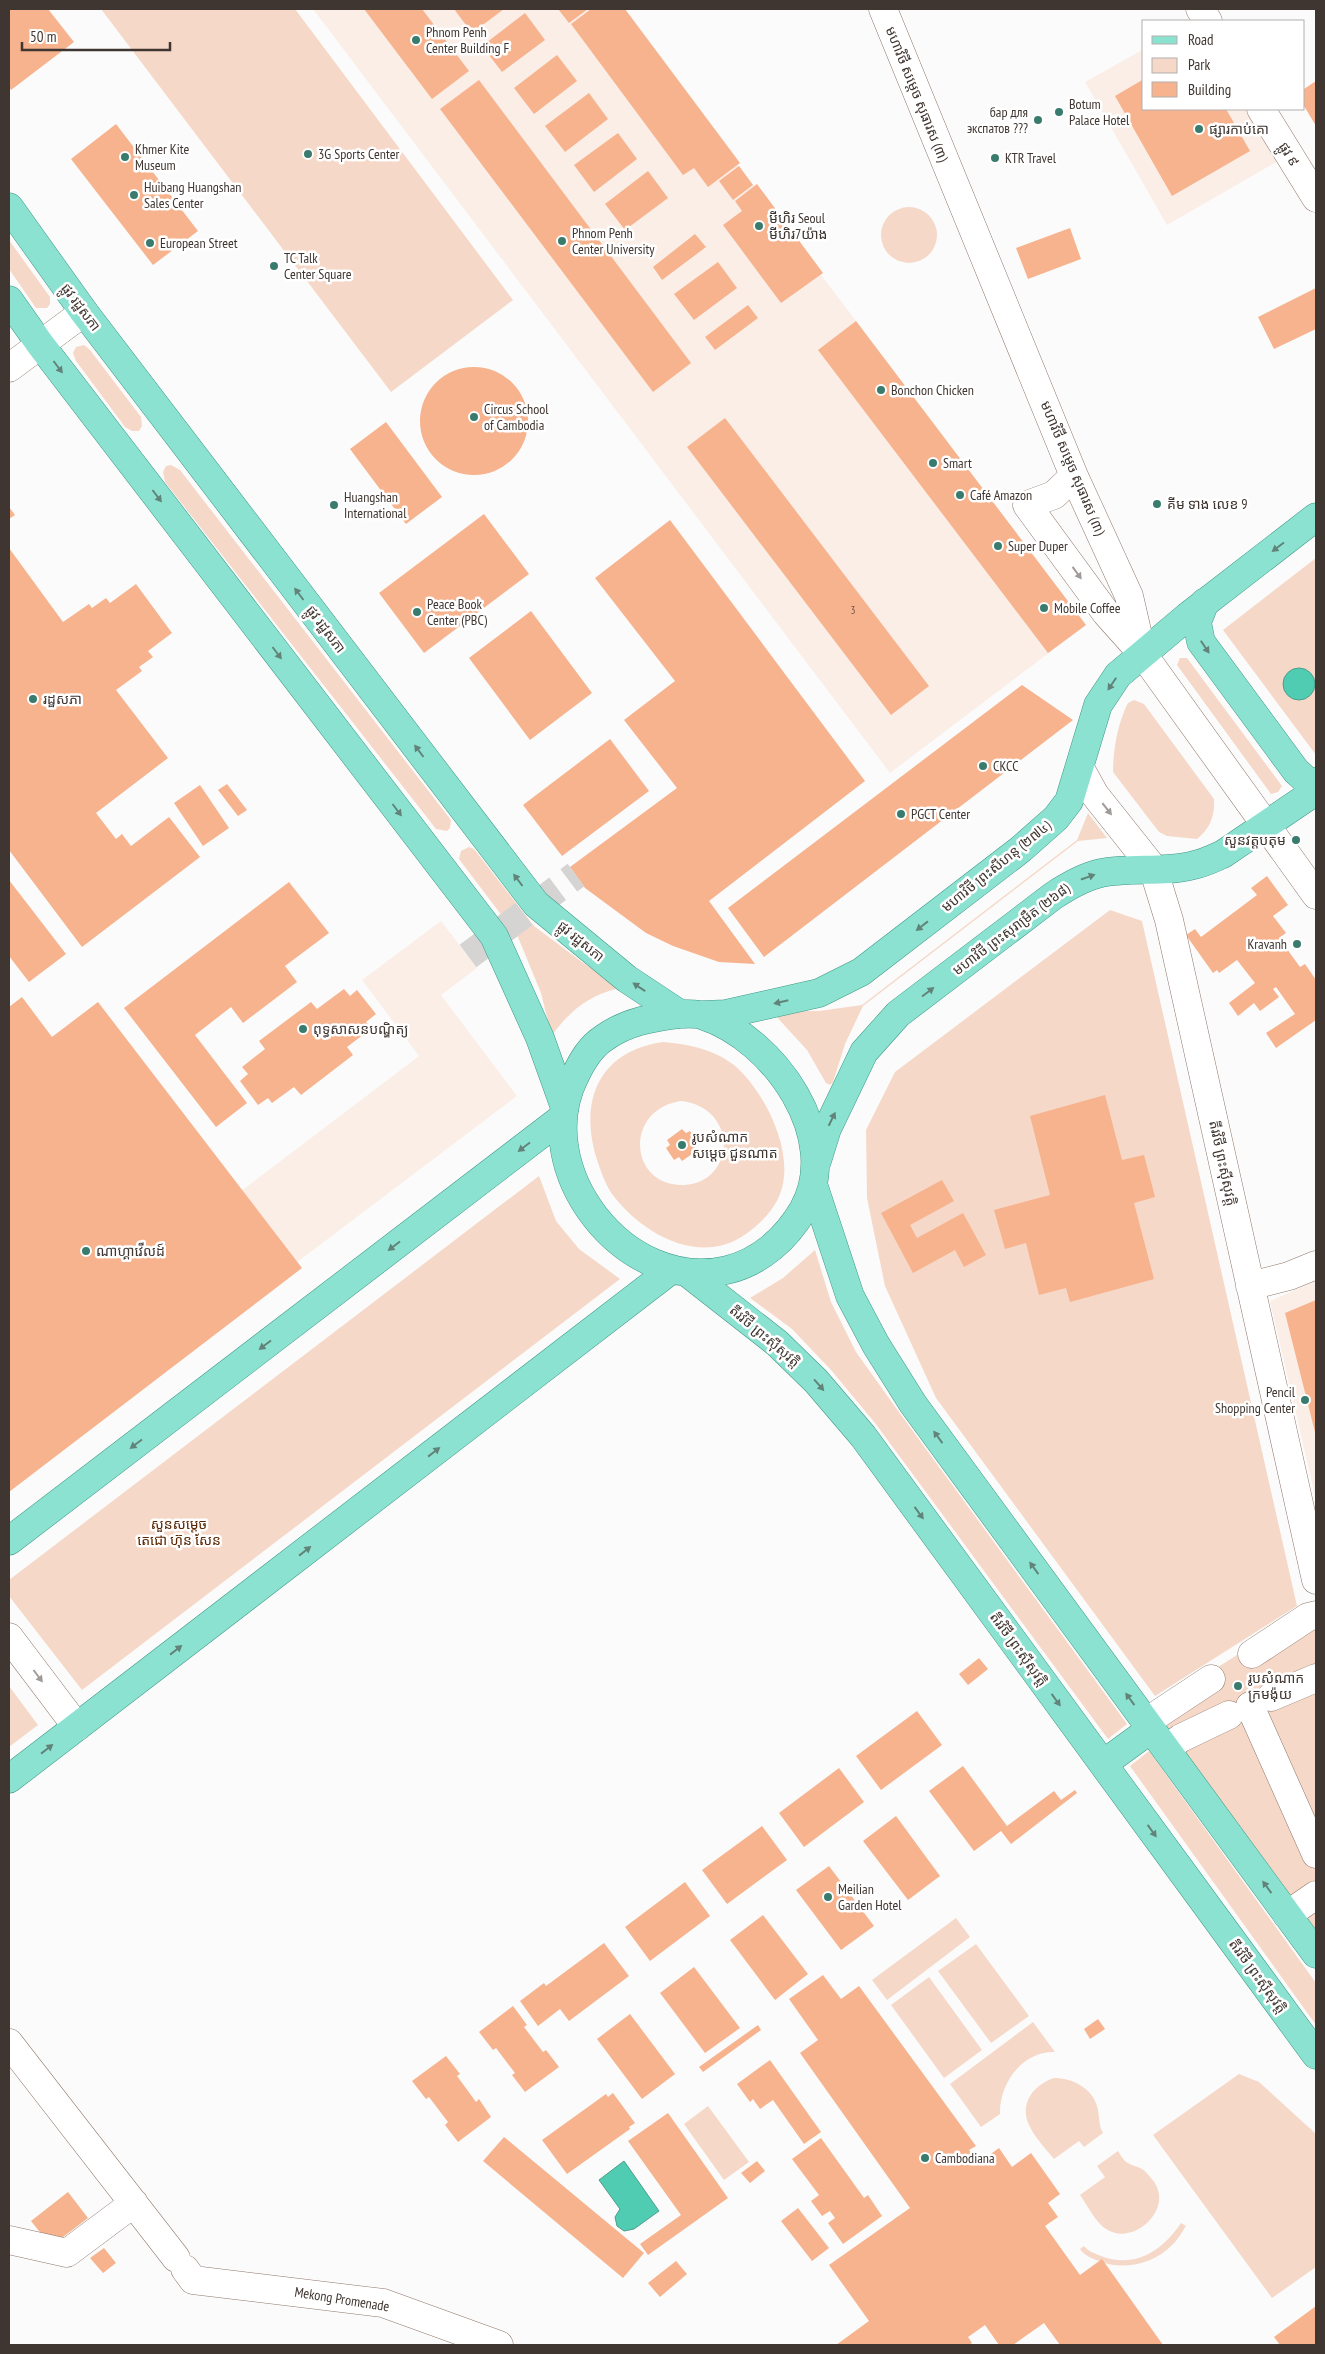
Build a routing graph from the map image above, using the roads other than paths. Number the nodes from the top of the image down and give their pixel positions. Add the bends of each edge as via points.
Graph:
1 (883, 9) edge
2 (1200, 9) edge
3 (1207, 20) edge
4 (1262, 110) edge
5 (1316, 198) edge
6 (9, 208) edge
7 (9, 300) edge
8 (84, 312) junction
9 (40, 344) junction
10 (9, 368) edge
11 (1074, 476) junction
12 (1316, 517) edge
13 (1205, 602) junction
14 (1142, 653) junction
15 (1080, 768) junction
16 (1316, 783) edge
17 (1316, 791) edge
18 (1266, 826) junction
19 (1153, 868) junction
20 (1316, 895) edge
21 (691, 1014) junction
22 (563, 1111) junction
23 (815, 1176) junction
24 (1316, 1265) edge
25 (680, 1272) junction
26 (1250, 1286) junction
27 (9, 1541) edge
28 (1316, 1580) edge
29 (1316, 1616) edge
30 (9, 1637) edge
31 (1252, 1654) dead end
32 (1316, 1678) edge
33 (1211, 1679) dead end
34 (1250, 1706) junction
35 (77, 1727) junction
36 (1154, 1733) junction
37 (1103, 1764) junction
38 (9, 1779) edge
39 (1316, 1854) edge
40 (1316, 1895) edge
41 (1287, 1915) junction
42 (1316, 1954) edge
43 (9, 2043) edge
44 (1316, 2055) edge
45 (134, 2203) junction
46 (9, 2240) edge
47 (499, 2345) edge

1 - 11 street, មហាវិថី សម្តេច សុធារស (៣)
2 - 3 street
4 - 5 street, ផ្លូវ ៩
6 - 8 main road, ផ្លូវ រដ្ឋសភា
7 - 9 main road
8 - 9 street
21 -> 8 main road, ផ្លូវ រដ្ឋសភា via 627,979 536,904
9 - 10 street
9 -> 22 main road via 494,936 540,1038
11 - 14 street, មហាវិថី សម្តេច សុធារស (៣) via 1129,596
11 -> 14 street via 1054,495 1027,505 1106,613
12 -> 13 main road, មហាវិថី ព្រះសីហនុ (២៧៤)
13 - 14 main road, មហាវិថី ព្រះសីហនុ (២៧៤)
13 -> 16 main road via 1197,622 1201,642 1296,771 1306,780
14 -> 15 main road, មហាវិថី ព្រះសីហនុ (២៧៤) via 1118,675 1098,705
14 - 18 street, មហាវិថី សម្តេច សុធារស (៣)
15 -> 19 street, តីរវិថី ព្រះស៊ីសុវត្តិ via 1095,795
15 -> 21 main road, មហាវិថី ព្រះសីហនុ (២៧៤) via 1069,801 1042,831 861,972 819,993 726,1014
17 - 18 main road, មហាវិថី ព្រះសុរាម្រឹត (២៦៨)
18 - 19 main road, មហាវិថី ព្រះសុរាម្រឹត (២៦៨) via 1223,854 1194,866
18 - 20 street, មហាវិថី សម្តេច សុធារស (៣)
23 -> 19 main road, មហាវិថី ព្រះសុរាម្រឹត (២៦៨) via 827,1129 864,1052 898,1014 1074,882 1100,874
19 - 26 street, តីរវិថី ព្រះស៊ីសុវត្តិ via 1169,920
21 - 22 main road, មហាវិថី ព្រះសីហនុ (២៧៤) via 654,1017 628,1025 603,1038 584,1058
21 - 23 main road, ផ្លូវ រដ្ឋសភា via 735,1030 760,1048 778,1070 792,1089 812,1136
22 - 25 main road via 564,1144 571,1169 593,1215 624,1247 641,1259
22 -> 27 main road
23 - 25 main road, មហាវិថី ព្រះសុរាម្រឹត (២៦៨) via 803,1210 786,1235 767,1252 743,1266 718,1272
36 -> 23 main road via 913,1404 876,1345 850,1296
24 - 26 street
35 -> 25 main road
25 -> 37 main road, តីរវិថី ព្រះស៊ីសុវត្តិ via 777,1343 840,1408
26 - 28 street, តីរវិថី ព្រះស៊ីសុវត្តិ
29 - 31 street
30 -> 35 street
32 - 34 street
33 - 36 street
34 - 36 street via 1181,1738
34 - 39 street
38 -> 35 main road
36 - 37 main road
41 -> 36 main road
37 -> 44 main road, តីរវិថី ព្រះស៊ីសុវត្តិ
40 - 41 street
41 - 42 main road
43 - 45 street, Mekong Promenade
45 - 46 street via 66,2253
45 - 47 street, Mekong Promenade via 193,2280 383,2303

